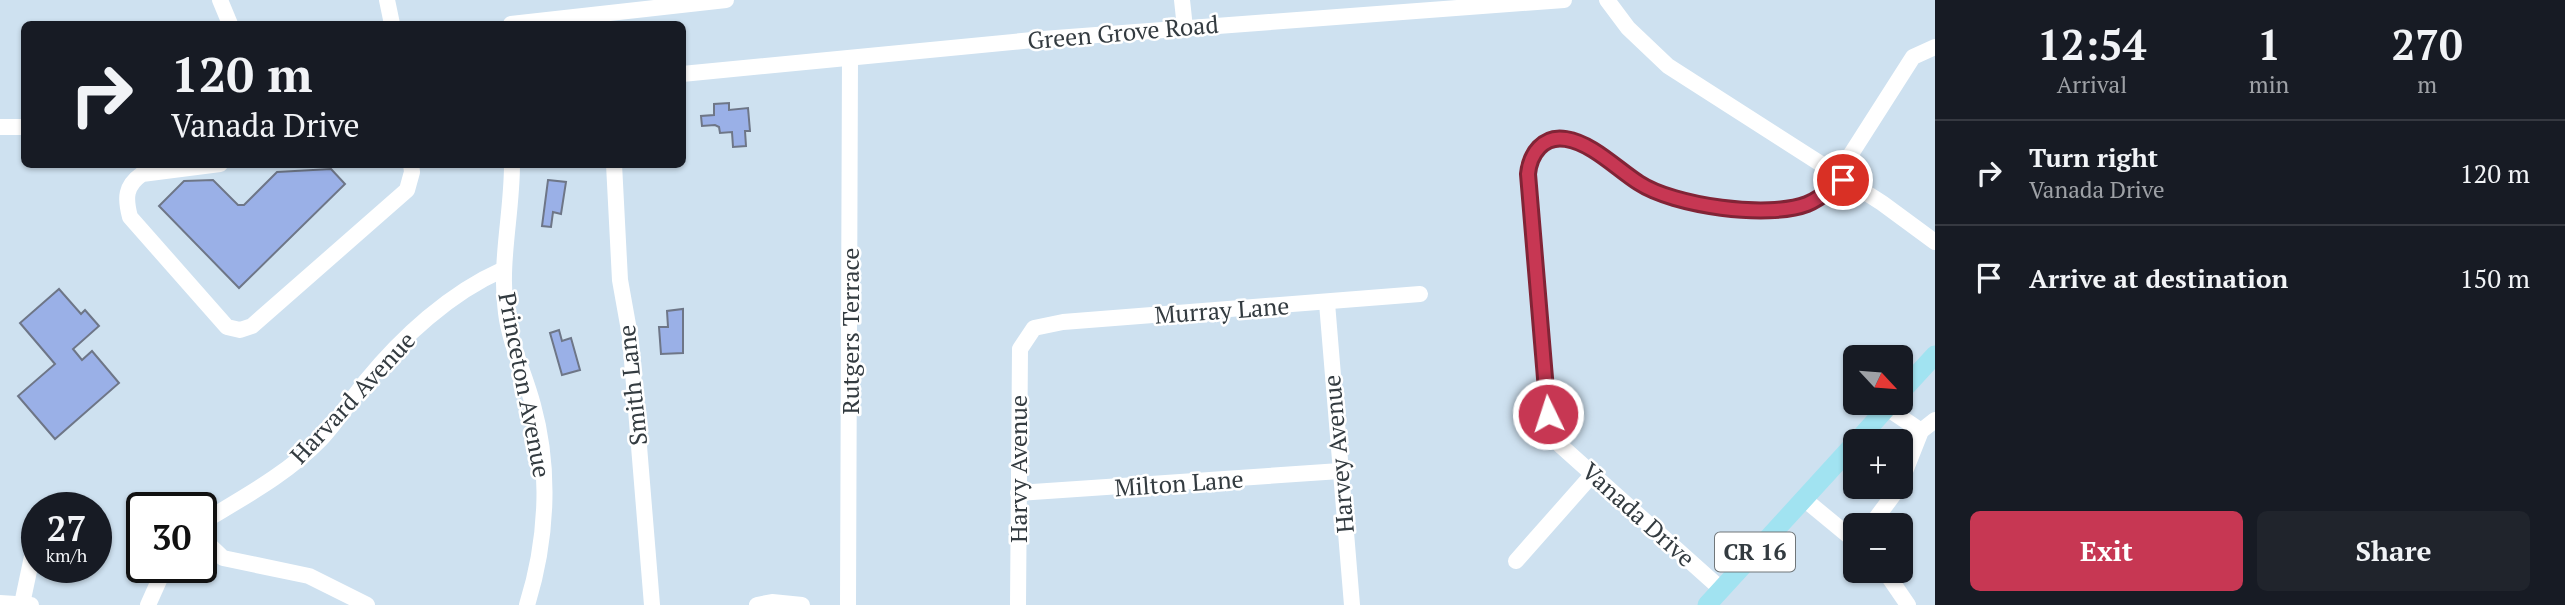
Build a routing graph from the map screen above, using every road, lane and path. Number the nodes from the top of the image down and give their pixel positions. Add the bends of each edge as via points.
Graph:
1 (220, 0) edge
2 (387, 0) edge
3 (726, 0) edge
4 (1182, 0) edge
5 (1564, 0) edge
6 (1608, 0) edge
7 (681, 3) edge
8 (1383, 6) edge
9 (642, 12) edge
10 (229, 21) edge
11 (392, 21) edge
12 (544, 21) edge
13 (1185, 28) junction
14 (1935, 47) edge
15 (850, 58) junction
16 (686, 74) edge
17 (0, 127) edge
18 (21, 127) edge
19 (189, 168) edge
20 (412, 168) edge
21 (512, 168) edge
22 (614, 168) edge
23 (1840, 178) junction
24 (1935, 242) edge
25 (502, 270) junction
26 (1420, 295) dead end
27 (1327, 303) junction
28 (1027, 335) joint
29 (1935, 356) edge
30 (1913, 379) edge
31 (1880, 415) edge
32 (1901, 415) edge
33 (1935, 420) edge
34 (1868, 429) edge
35 (1921, 431) junction
36 (1913, 452) edge
37 (1843, 456) edge
38 (1340, 471) junction
39 (1592, 475) junction
40 (1018, 494) junction
41 (1804, 499) junction
42 (217, 513) edge
43 (1843, 531) edge
44 (217, 552) edge
45 (1516, 561) dead end
46 (26, 583) edge
47 (157, 583) edge
48 (1893, 583) edge
49 (1721, 589) junction
50 (0, 603) edge
51 (22, 604) edge
52 (30, 605) edge
53 (146, 605) edge
54 (367, 605) edge
55 (527, 605) edge
56 (652, 605) edge
57 (757, 605) edge
58 (802, 605) edge
59 (848, 605) edge
60 (1018, 605) edge
61 (1352, 605) edge
62 (1707, 605) edge
63 (1908, 605) edge

1 - 10 street
2 - 11 street
3 - 7 street
4 - 13 street
5 - 8 street, Green Grove Road
6 - 23 street via 1668,66
7 - 9 street
8 - 13 street, Green Grove Road
9 - 12 street
13 - 15 street, Green Grove Road
14 - 23 street via 1913,57
15 - 16 street, Green Grove Road
15 - 59 street, Rutgers Terrace
17 - 18 street
19 - 20 street via 142,174 133,180 125,197 130,217 227,327 240,330 252,326 407,190
21 - 25 street, Princeton Avenue
22 - 56 street, Smith Lane via 620,280 630,336
23 - 24 street
23 - 39 street, Vanada Drive via 1807,204 1717,208 1686,203 1642,186 1574,140 1555,138 1536,150 1528,174 1548,414 1560,445
25 - 42 street, Harvard Avenue via 467,287 402,342 302,457
25 - 55 street, Princeton Avenue via 506,315 533,406 545,485 541,545
26 - 27 street, Murray Lane
27 - 28 street, Murray Lane via 1063,322 1034,328
27 - 38 street, Harvey Avenue
28 - 40 street, Harvy Avenue via 1020,349
29 - 30 main road
31 - 34 main road, CR 16
32 - 35 street
33 - 35 street
35 - 36 street
37 - 41 main road, CR 16
38 - 40 street, Milton Lane
38 - 61 street, Harvey Avenue
39 - 45 street
39 - 49 street, Vanada Drive
40 - 60 street, Harvy Avenue
41 - 43 street
41 - 49 main road, CR 16
44 - 54 street via 223,558 309,576
46 - 51 street
47 - 53 street
48 - 63 street
49 - 62 main road, CR 16
50 - 51 street
51 - 52 street
57 - 58 street

